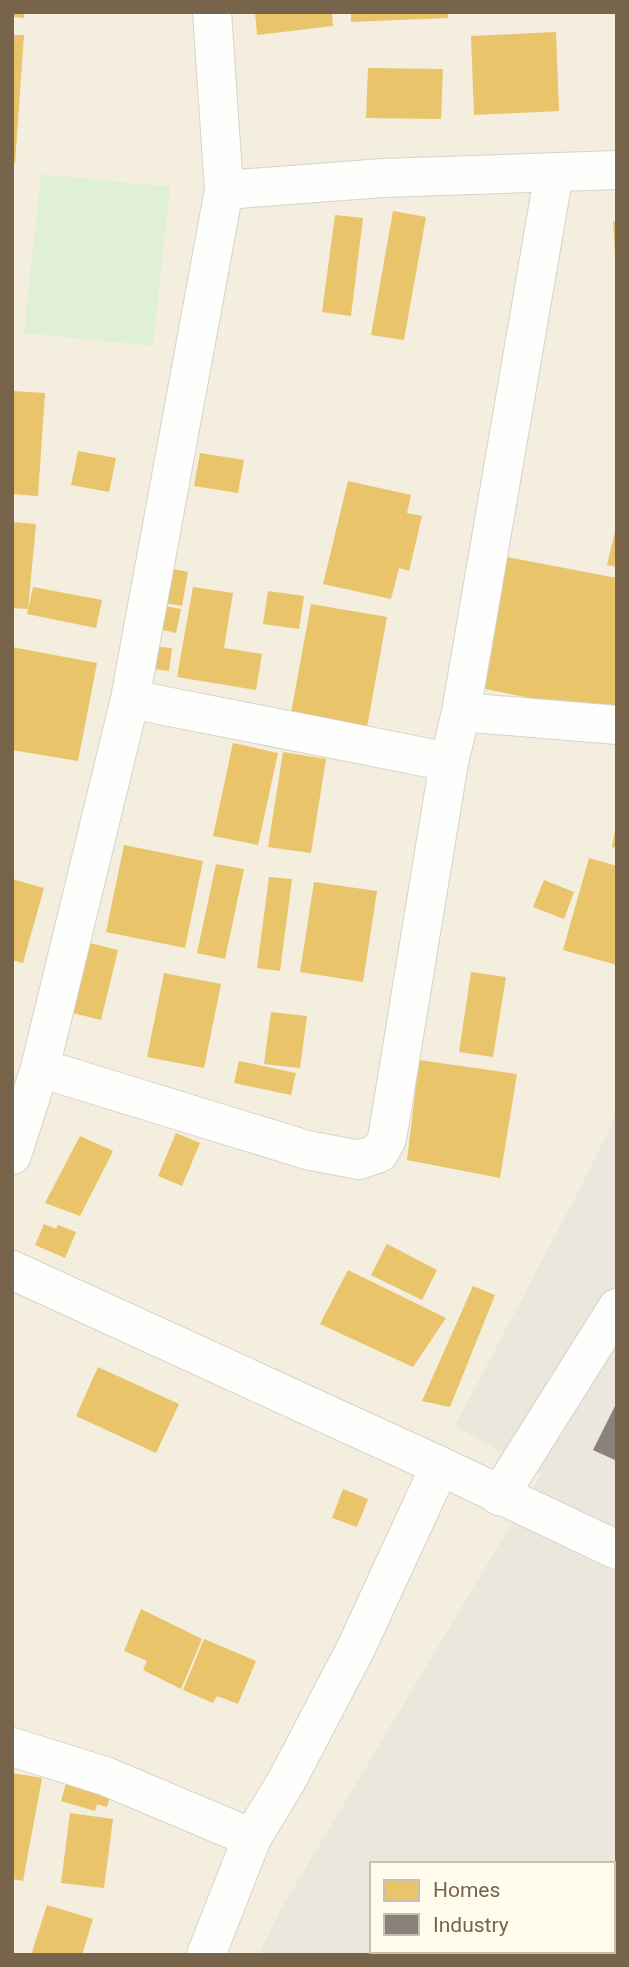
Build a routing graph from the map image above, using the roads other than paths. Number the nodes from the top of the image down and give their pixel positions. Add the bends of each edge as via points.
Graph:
1 (212, 12) edge
2 (617, 170) edge
3 (555, 173) junction
4 (224, 190) junction
5 (130, 699) junction
6 (461, 712) junction
7 (617, 724) edge
8 (449, 762) junction
9 (40, 1068) junction
10 (12, 1156) edge
11 (12, 1270) edge
12 (617, 1308) edge
13 (440, 1466) junction
14 (499, 1496) junction
15 (617, 1550) edge
16 (12, 1747) edge
17 (252, 1838) junction
18 (206, 1955) edge

1 - 4 street
2 - 3 street
3 - 4 street via 383,178
3 - 6 street
4 - 5 street
5 - 8 street
5 - 9 street
6 - 7 street
6 - 8 street
8 - 9 street via 387,1139 379,1153 359,1160 307,1150
9 - 10 street
11 - 13 street
12 - 14 street
13 - 14 street
13 - 17 street via 356,1648 288,1780
14 - 15 street
16 - 17 street via 105,1776
17 - 18 street

